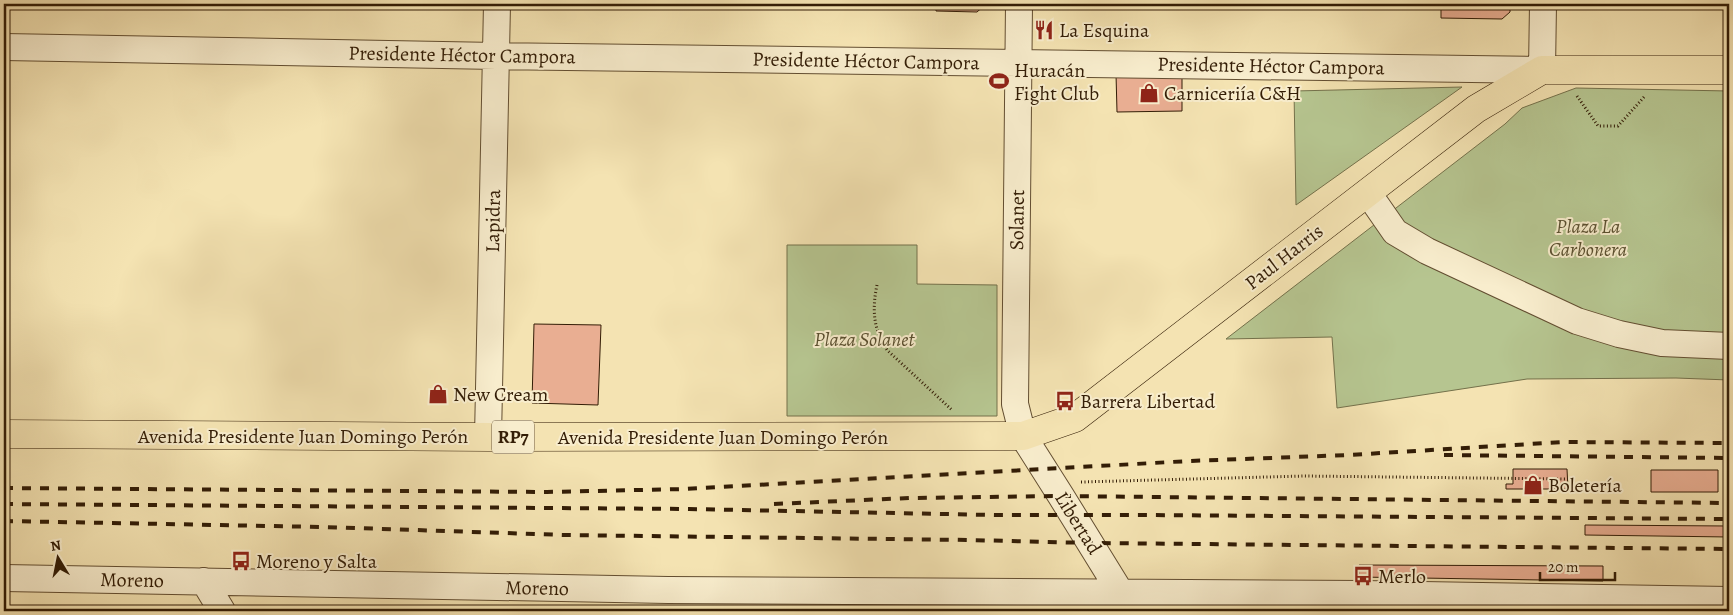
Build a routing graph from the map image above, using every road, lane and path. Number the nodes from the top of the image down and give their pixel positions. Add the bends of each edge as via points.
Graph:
1 (496, 4) edge
2 (1019, 4) edge
3 (1543, 4) edge
4 (4, 47) edge
5 (496, 56) junction
6 (1019, 62) junction
7 (1550, 70) junction
8 (1667, 70) junction
9 (1729, 70) edge
10 (1368, 193) junction
11 (877, 285) dead end
12 (1729, 346) edge
13 (4, 434) edge
14 (980, 436) junction
15 (1023, 436) junction
16 (488, 437) junction
17 (1567, 479) dead end
18 (1053, 483) junction
19 (4, 578) edge
20 (204, 581) junction
21 (1729, 600) edge
22 (674, 601) edge
23 (1126, 602) edge
24 (1419, 603) edge
25 (222, 611) edge

1 - 5 street, Lapidra
2 - 6 street, Solanet
3 - 7 street
4 - 5 street, Presidente Héctor Campora
5 - 6 street, Presidente Héctor Campora
5 - 16 street, Lapidra
6 - 7 street, Presidente Héctor Campora
6 - 15 street, Solanet via 1015,404
7 - 8 main road, Presidente Héctor Campora
7 - 8 path via 1598,126 1618,126
7 - 10 main road, Paul Harris via 1476,109
8 - 9 main road, Presidente Héctor Campora
10 - 12 street via 1395,232 1427,251 1577,322 1662,343
10 - 15 main road, Paul Harris via 1075,418
11 - 14 path via 873,316 887,350
13 - 16 main road, Avenida Presidente Juan Domingo Perón / RP7
14 - 15 main road, Avenida Presidente Juan Domingo Perón / RP7
14 - 16 main road, Avenida Presidente Juan Domingo Perón / RP7
15 - 18 street, Libertad
17 - 18 path via 1304,476
18 - 23 street, Libertad
19 - 20 street, Moreno
20 - 22 street, Moreno
20 - 25 street
21 - 24 street, Moreno
22 - 23 street, Moreno
23 - 24 street, Moreno

